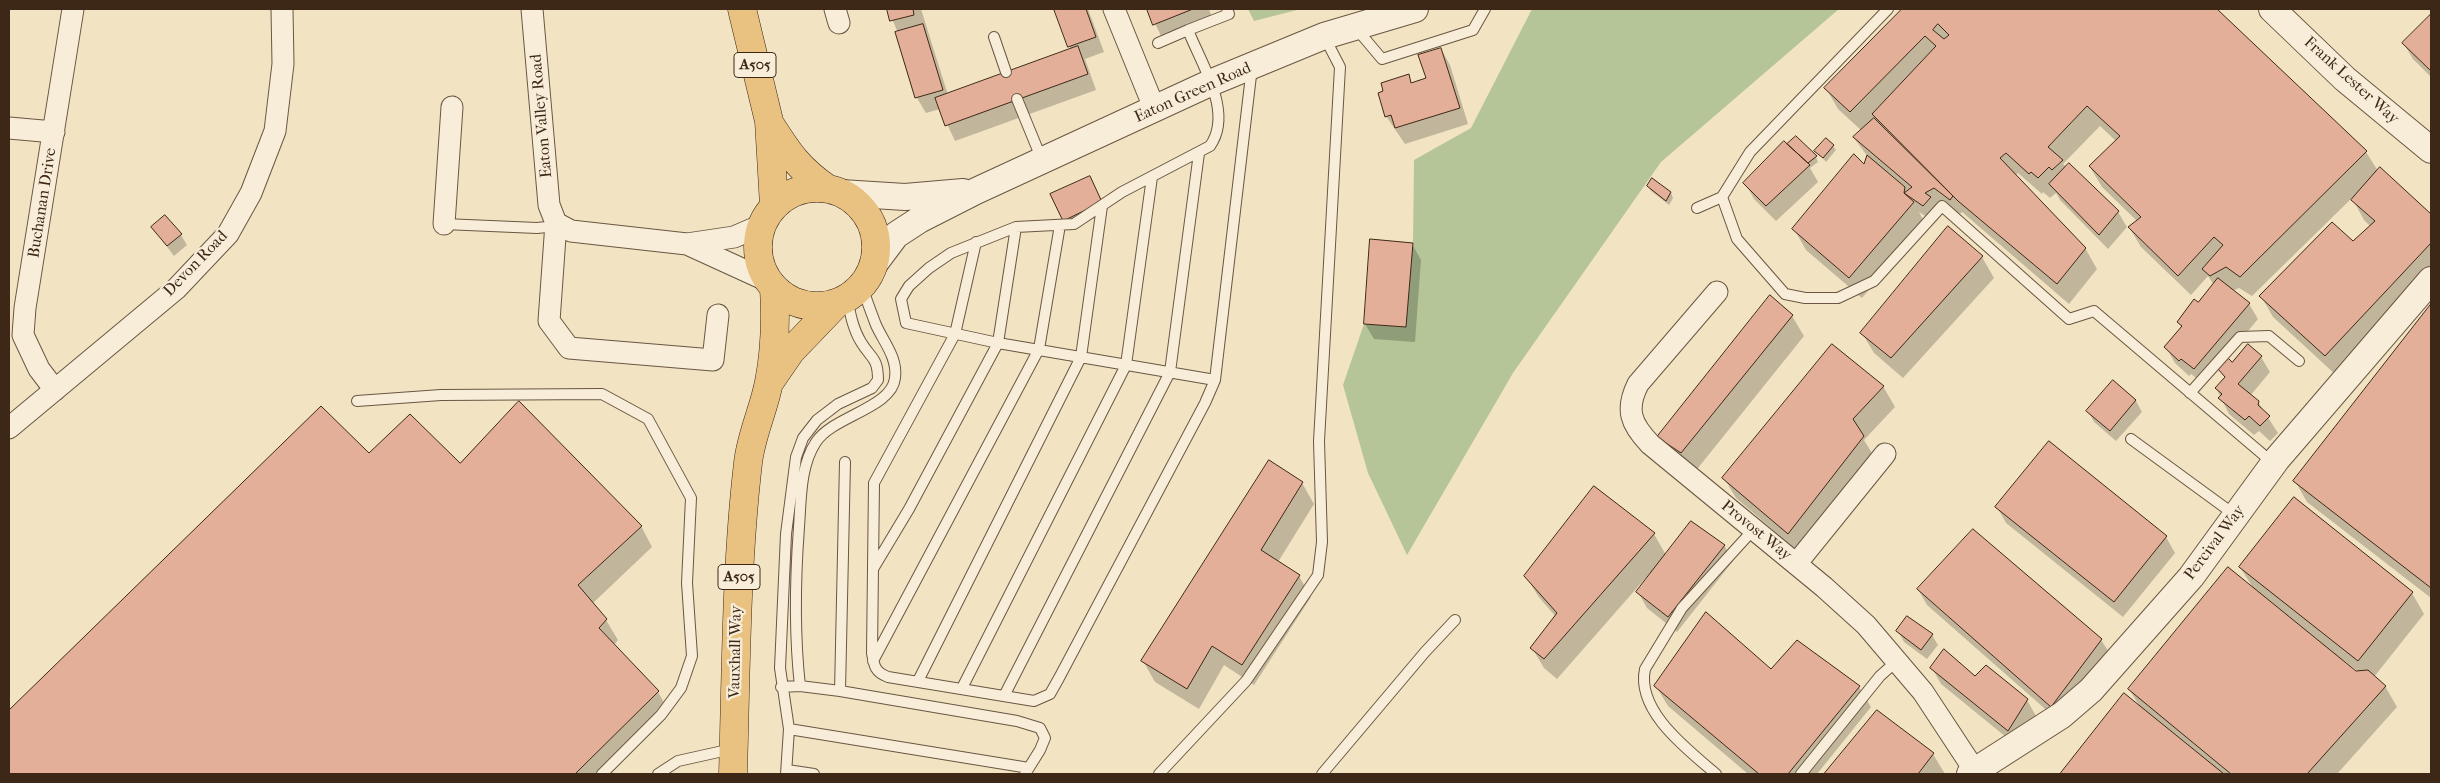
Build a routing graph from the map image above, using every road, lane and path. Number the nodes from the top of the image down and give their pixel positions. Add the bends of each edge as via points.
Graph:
1 (73, 9) edge
2 (282, 9) edge
3 (532, 9) edge
4 (742, 9) edge
5 (1114, 9) edge
6 (1226, 9) edge
7 (1415, 9) edge
8 (1485, 9) edge
9 (1888, 9) edge
10 (2272, 9) edge
11 (1354, 26) junction
12 (1188, 30) junction
13 (1324, 36) junction
14 (994, 37) dead end
15 (1158, 43) dead end
16 (1252, 66) junction
17 (1006, 72) dead end
18 (1210, 83) junction
19 (1017, 99) dead end
20 (452, 107) dead end
21 (1155, 110) junction
22 (769, 122) junction
23 (9, 128) edge
24 (54, 132) junction
25 (2431, 150) edge
26 (1199, 153) junction
27 (1042, 161) junction
28 (1152, 177) junction
29 (834, 191) junction
30 (976, 191) junction
31 (1722, 197) junction
32 (1102, 206) junction
33 (1697, 208) dead end
34 (768, 216) junction
35 (556, 223) junction
36 (444, 224) joint
37 (1060, 224) junction
38 (1016, 227) junction
39 (976, 242) junction
40 (687, 244) junction
41 (2431, 280) edge
42 (771, 284) junction
43 (855, 288) junction
44 (1717, 292) dead end
45 (718, 315) dead end
46 (955, 334) junction
47 (998, 342) junction
48 (1039, 349) junction
49 (1081, 357) junction
50 (2298, 361) dead end
51 (1126, 365) junction
52 (1170, 372) junction
53 (1215, 380) junction
54 (769, 384) junction
55 (54, 390) junction
56 (2190, 393) junction
57 (357, 401) dead end
58 (9, 428) edge
59 (2131, 439) dead end
60 (1885, 454) dead end
61 (845, 462) dead end
62 (2274, 464) junction
63 (2236, 515) junction
64 (1754, 529) junction
65 (1796, 564) junction
66 (872, 570) junction
67 (1455, 620) dead end
68 (1898, 660) junction
69 (874, 661) junction
70 (918, 681) junction
71 (781, 686) junction
72 (800, 686) junction
73 (962, 688) junction
74 (840, 692) junction
75 (1004, 696) junction
76 (789, 729) junction
77 (733, 761) edge
78 (1027, 771) edge
79 (787, 772) edge
80 (1972, 772) edge
81 (602, 774) edge
82 (658, 774) edge
83 (814, 774) edge
84 (1159, 774) edge
85 (1322, 774) edge
86 (1716, 774) edge
87 (1801, 774) edge

1 - 24 street, Buchanan Drive
2 - 55 street, Devon Road via 284,64 276,131 251,194 228,234 176,289
3 - 35 street, Eaton Valley Road via 549,205
4 - 22 main road, A505
5 - 21 street
6 - 12 lane via 1229,14
7 - 11 street, Eaton Green Road
8 - 11 lane via 1474,30 1382,59
9 - 31 lane via 1750,152
10 - 25 street, Frank Lester Way via 2345,79
11 - 13 street, Eaton Green Road
12 - 15 lane
12 - 18 lane
13 - 16 street, Eaton Green Road
13 - 84 lane via 1340,67 1319,441 1322,542 1318,575 1246,681
14 - 17 lane
16 - 18 street, Eaton Green Road
16 - 53 lane
18 - 21 street, Eaton Green Road
18 - 26 lane via 1220,112 1217,136
19 - 27 lane
20 - 36 street
21 - 27 street, Eaton Green Road
22 - 29 main road, A505 via 793,160 808,175
22 - 34 main road, A505
23 - 24 street
24 - 55 street, Buchanan Drive via 23,335 39,369
26 - 28 lane
26 - 52 lane
27 - 30 street, Eaton Green Road
28 - 32 lane
28 - 51 lane
29 - 30 street, Eaton Green Road via 905,197
29 - 34 main road via 813,188 794,193
29 - 43 main road via 853,200 865,212 874,231 876,251
30 - 43 street, Eaton Green Road via 896,235
31 - 33 lane
31 - 56 lane via 1737,239 1785,294 1805,298 1838,298 1874,282 1942,206 2070,319 2094,311
32 - 37 lane via 1074,224
32 - 49 lane
34 - 40 street via 734,237
34 - 42 main road via 758,241 761,268
35 - 36 lane via 536,228
35 - 40 street via 571,231
35 - 45 street via 549,321 569,348 714,360
37 - 38 lane
37 - 48 lane
38 - 39 lane
38 - 47 lane
39 - 46 lane
39 - 46 lane via 928,268 909,286 901,299 906,323
40 - 42 street
41 - 62 street, Percival Way
42 - 43 main road via 784,297 803,305 822,306
42 - 54 main road, Vauxhall Way / A505 via 774,335
43 - 54 main road, Vauxhall Way / A505 via 791,351
43 - 71 lane via 852,324 861,344 875,358 878,380 872,388 838,404 817,420 803,438 796,457 786,534
43 - 72 lane via 887,344 896,377 891,390 883,398 831,426 817,440 808,458 800,508 795,587 795,641
44 - 64 street, Provost Way via 1638,384 1631,397 1630,411 1635,428 1650,444
46 - 47 lane
46 - 66 lane via 874,483
47 - 48 lane
47 - 66 lane via 909,509
48 - 49 lane
48 - 69 lane
49 - 51 lane
49 - 70 lane
50 - 56 lane via 2269,336 2240,337
51 - 52 lane
51 - 73 lane
52 - 53 lane
52 - 75 lane
53 - 75 lane via 1050,694 1034,701
54 - 77 main road, Vauxhall Way / A505 via 748,461 741,532
55 - 58 street, Devon Road
56 - 62 lane
57 - 81 lane via 441,395 602,394 648,419 691,498 687,583 692,656 681,688 661,715
59 - 63 lane
60 - 65 street
61 - 74 lane
62 - 63 street, Percival Way
63 - 80 street, Percival Way via 2191,577 2091,690 2062,715
64 - 65 street, Provost Way
64 - 86 lane via 1682,608 1645,668 1643,679 1644,691 1664,725 1676,740
65 - 68 street, Provost Way via 1866,625
66 - 69 lane
67 - 85 lane
68 - 80 street, Provost Way via 1923,692
68 - 87 lane via 1880,676
69 - 70 lane via 878,673
70 - 73 lane
71 - 72 lane
71 - 76 lane
72 - 74 lane
73 - 75 lane
74 - 78 lane via 1017,721 1040,728 1045,738
76 - 78 lane
76 - 79 lane
77 - 82 lane via 678,761
79 - 83 lane

